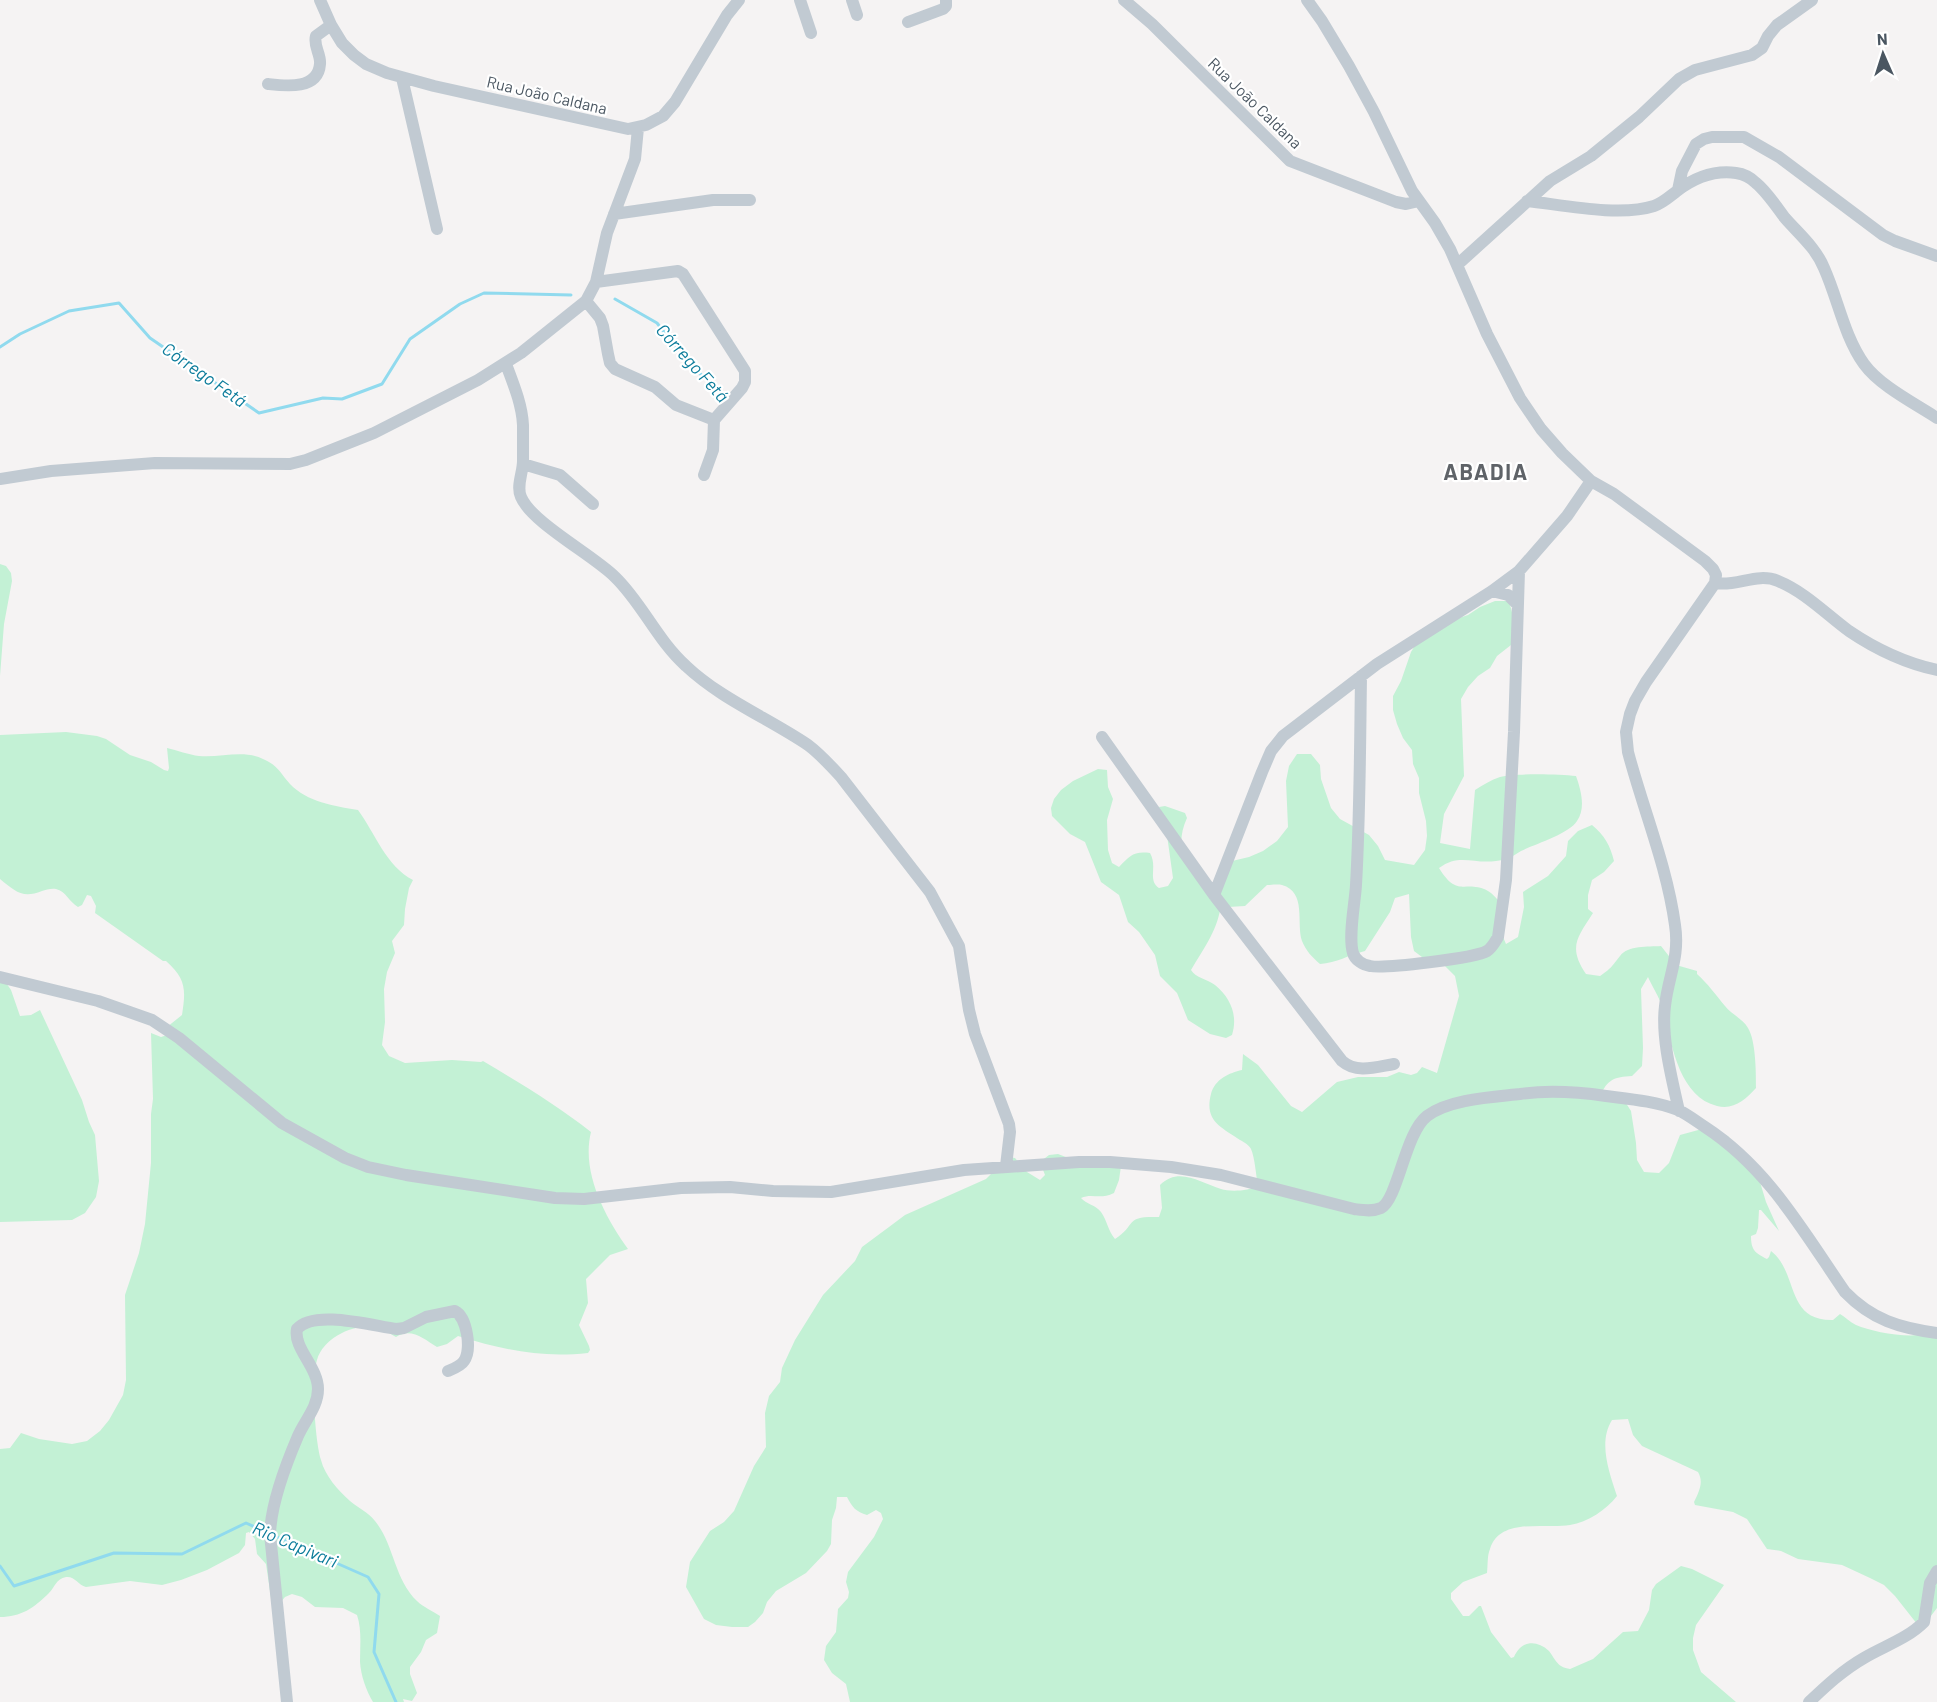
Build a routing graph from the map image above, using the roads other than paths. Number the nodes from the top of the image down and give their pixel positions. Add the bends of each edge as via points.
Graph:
1 (320, 0) edge
2 (740, 0) edge
3 (800, 0) edge
4 (852, 0) edge
5 (946, 0) edge
6 (1124, 0) edge
7 (1307, 0) edge
8 (1812, 0) edge
9 (857, 15) dead end
10 (908, 22) dead end
11 (331, 25) junction
12 (811, 33) dead end
13 (402, 78) junction
14 (268, 84) dead end
15 (638, 128) junction
16 (1678, 190) junction
17 (1416, 196) junction
18 (750, 200) dead end
19 (1527, 201) junction
20 (614, 214) junction
21 (437, 230) dead end
22 (1937, 256) edge
23 (1457, 265) junction
24 (596, 282) junction
25 (586, 301) junction
26 (506, 364) junction
27 (1937, 418) edge
28 (714, 420) junction
29 (523, 464) junction
30 (704, 475) dead end
31 (0, 479) edge
32 (1591, 481) junction
33 (593, 504) dead end
34 (1519, 571) junction
35 (1715, 583) junction
36 (1492, 591) junction
37 (1517, 604) junction
38 (1937, 670) edge
39 (1361, 676) junction
40 (1102, 737) dead end
41 (1214, 895) junction
42 (0, 977) edge
43 (1394, 1064) dead end
44 (1679, 1111) junction
45 (1006, 1166) junction
46 (1937, 1333) edge
47 (448, 1371) dead end
48 (1937, 1570) edge
49 (287, 1702) edge
50 (1809, 1702) edge

1 - 11 street, Rua João Caldana
2 - 15 street via 675,102 663,116
3 - 12 street
4 - 9 street
5 - 10 street via 943,9
6 - 17 street, Rua João Caldana via 1290,161 1384,198 1406,204
7 - 17 street via 1349,66
8 - 19 street via 1778,25 1752,56 1695,70 1679,79 1631,124
11 - 13 street, Rua João Caldana via 342,43 366,64
11 - 14 street via 314,39 320,63 312,80 301,86
13 - 15 street, Rua João Caldana via 614,127
13 - 21 street
15 - 20 street via 635,159
16 - 19 street via 1653,206 1635,209
16 - 22 street via 1682,171 1696,144 1712,137 1744,137 1779,157 1883,235
16 - 27 street via 1699,177 1719,172 1736,173 1757,183 1816,252 1850,338 1866,366 1878,379
17 - 23 street
18 - 20 street via 713,200
19 - 23 street
20 - 24 street
23 - 32 street via 1520,398 1541,429
24 - 25 street
24 - 28 street via 671,270 683,274 746,376 742,388
25 - 26 street
25 - 28 street via 600,318 610,363 615,369 656,387 676,405
26 - 29 street via 522,422
26 - 31 street via 374,433 290,464 155,464 51,471
28 - 30 street via 713,450
29 - 33 street via 560,475
29 - 45 street via 519,492 528,507 614,576 686,666 825,760 930,892 959,946 975,1034 1009,1124
32 - 34 street via 1567,516
32 - 35 street via 1706,561 1716,575
34 - 36 street
34 - 37 street
35 - 38 street via 1765,577 1776,580 1882,652
35 - 44 street via 1646,682 1626,732 1628,752 1669,890 1676,927 1676,959 1664,1022
36 - 37 street via 1508,595
36 - 39 street
37 - 39 street via 1506,880 1498,937 1487,951 1385,967 1369,966 1353,954
39 - 41 street via 1283,736 1271,751
40 - 41 street
41 - 43 street via 1348,1066 1357,1069
42 - 45 street via 98,1001 152,1020 282,1123 345,1158 406,1175 584,1200 690,1188 831,1192
44 - 45 street via 1643,1100 1587,1093 1537,1092 1449,1106 1420,1123 1390,1198 1380,1208 1367,1210 1171,1167 1110,1162
44 - 46 street via 1716,1134 1751,1163 1772,1186 1857,1305 1908,1329
47 - 49 street via 459,1366 466,1355 466,1329 455,1311 397,1329 330,1319 314,1320 297,1329 297,1341 312,1366 318,1388 270,1516
48 - 50 street via 1930,1583 1924,1622 1836,1676

